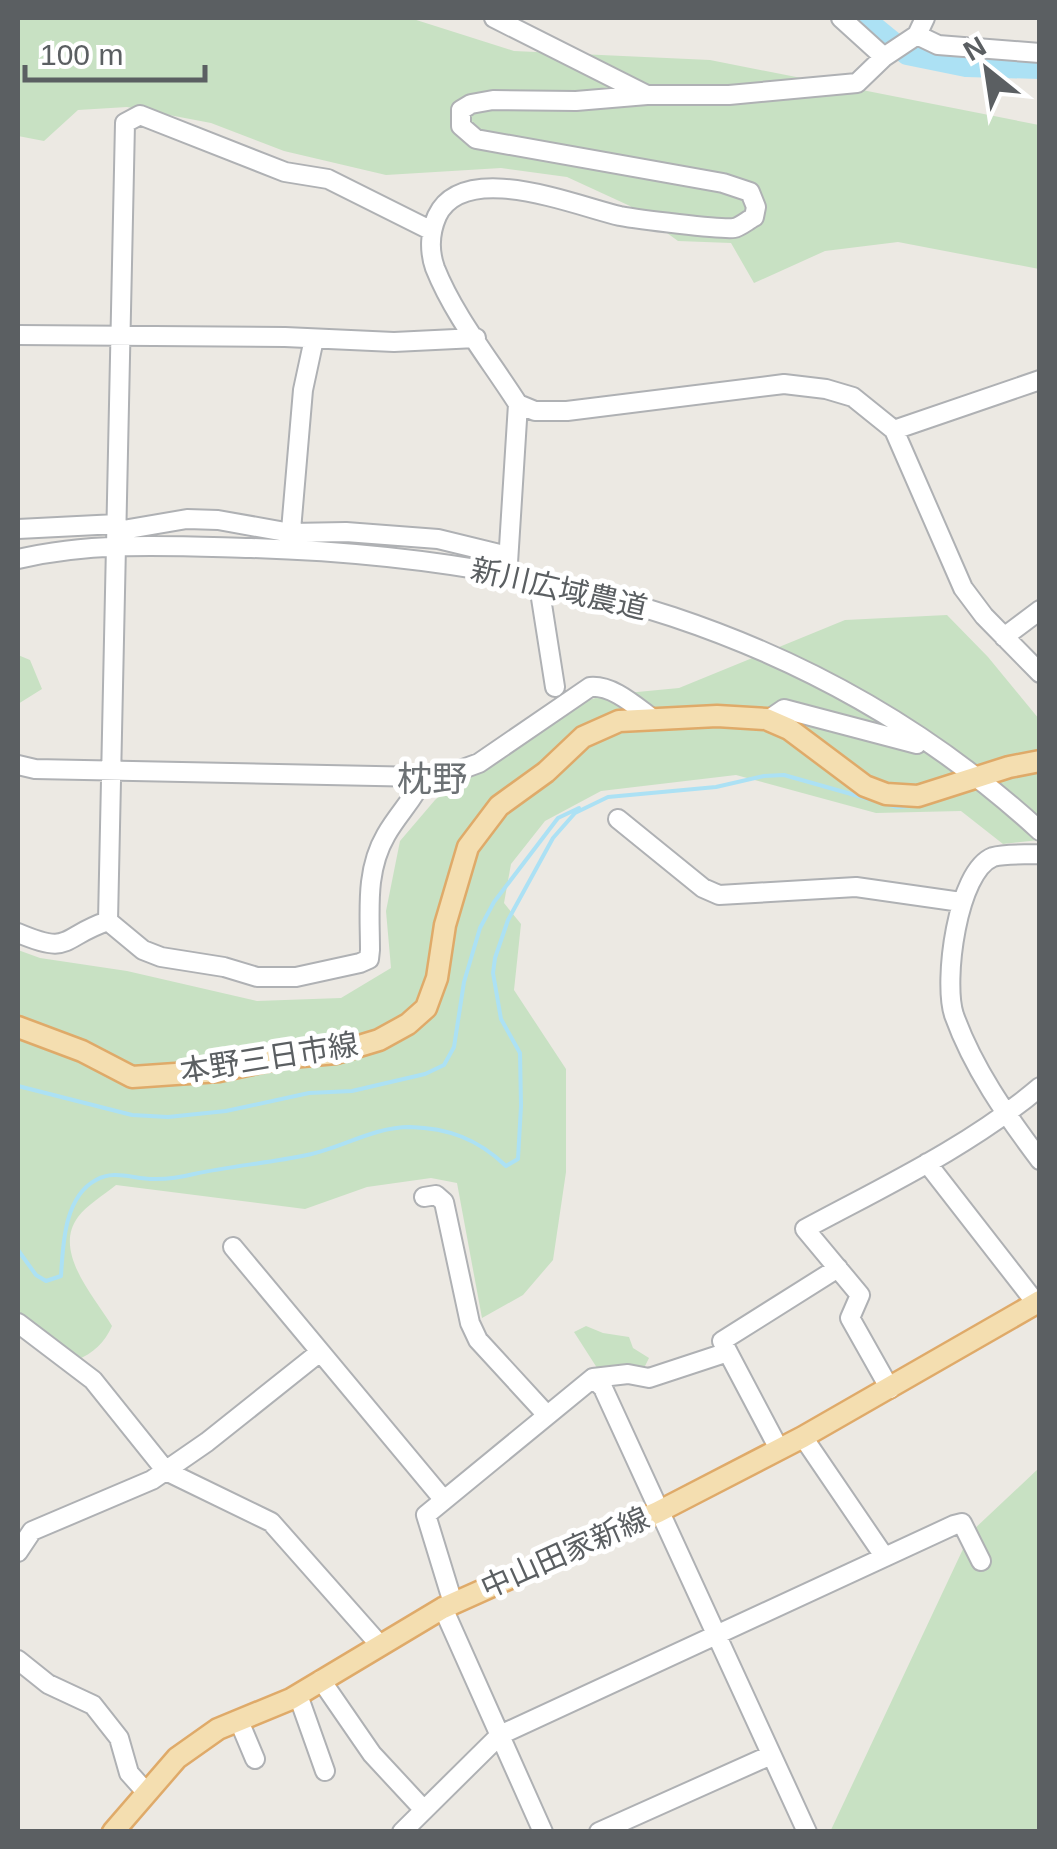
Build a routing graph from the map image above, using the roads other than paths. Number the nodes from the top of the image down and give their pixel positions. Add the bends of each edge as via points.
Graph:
1 (494, 18) edge
2 (841, 18) edge
3 (921, 26) edge
4 (1040, 53) edge
5 (884, 57) junction
6 (647, 95) junction
7 (432, 231) junction
8 (18, 335) edge
9 (121, 336) junction
10 (476, 338) junction
11 (314, 339) junction
12 (1040, 380) edge
13 (518, 404) junction
14 (894, 430) junction
15 (18, 528) edge
16 (117, 533) junction
17 (290, 541) junction
18 (18, 559) edge
19 (508, 565) junction
20 (538, 579) junction
21 (1040, 610) edge
22 (1004, 636) junction
23 (1040, 673) edge
24 (555, 687) dead end
25 (653, 718) junction
26 (768, 720) junction
27 (937, 750) junction
28 (1040, 761) edge
29 (18, 764) edge
30 (114, 770) junction
31 (977, 776) junction
32 (424, 777) junction
33 (618, 819) dead end
34 (1040, 831) edge
35 (1040, 854) edge
36 (961, 902) junction
37 (108, 921) junction
38 (18, 933) edge
39 (18, 1027) edge
40 (1040, 1087) edge
41 (1006, 1115) junction
42 (1040, 1160) edge
43 (928, 1163) junction
44 (424, 1197) dead end
45 (232, 1247) dead end
46 (838, 1268) junction
47 (1038, 1302) edge
48 (18, 1323) edge
49 (320, 1352) junction
50 (728, 1352) junction
51 (593, 1378) junction
52 (890, 1388) junction
53 (546, 1414) junction
54 (803, 1437) junction
55 (779, 1450) junction
56 (166, 1471) junction
57 (443, 1499) junction
58 (658, 1512) junction
59 (18, 1552) edge
60 (884, 1556) junction
61 (981, 1561) dead end
62 (448, 1606) junction
63 (717, 1635) junction
64 (379, 1644) junction
65 (18, 1660) edge
66 (322, 1680) junction
67 (298, 1695) junction
68 (239, 1720) junction
69 (500, 1735) junction
70 (771, 1754) junction
71 (255, 1759) dead end
72 (325, 1771) dead end
73 (146, 1792) junction
74 (424, 1810) junction
75 (114, 1832) edge
76 (402, 1832) edge
77 (543, 1832) edge
78 (599, 1832) edge
79 (807, 1832) edge

1 - 6 street
2 - 5 street
3 - 4 street via 938,45
3 - 5 street
5 - 6 street via 856,82 729,95
6 - 7 street via 493,100 461,110 460,126 476,139 722,183 750,192 754,216 734,228 621,216 535,192 475,190 448,198
7 - 9 street via 328,179 285,172 140,115 129,118
7 - 10 street via 434,264
8 - 9 street
9 - 11 street
9 - 16 street
10 - 11 street
10 - 13 street
11 - 17 street
12 - 14 street
13 - 14 street via 534,411 567,410 784,384 854,397
13 - 19 street
14 - 22 street via 963,588
15 - 16 street
16 - 17 street, 新川広域農道
16 - 17 street via 218,520
16 - 18 street, 新川広域農道
16 - 30 street
17 - 19 street, 新川広域農道 via 391,558
19 - 20 street, 新川広域農道
20 - 24 street
20 - 27 street, 新川広域農道 via 606,594 756,647
21 - 22 street
22 - 23 street
25 - 26 main road, 本野三日市線
25 - 32 street via 614,692 590,687 479,763
25 - 39 main road, 本野三日市線 via 618,721 583,738 499,806 468,847 426,1008 379,1040 219,1071 132,1077
26 - 27 street via 784,709
26 - 31 main road, 本野三日市線 via 886,794 918,796
27 - 31 street, 新川広域農道
28 - 31 main road, 本野三日市線
29 - 30 street
30 - 32 street
30 - 37 street
31 - 34 street, 新川広域農道
32 - 37 street via 372,867 369,959 296,977 257,977 161,957
33 - 36 street via 719,895 856,887
35 - 36 street via 994,857 979,868
36 - 41 street via 952,1010
37 - 38 street via 60,946
40 - 41 street
41 - 42 street
41 - 43 street
43 - 46 street via 806,1229
43 - 47 street
44 - 53 street via 444,1202 478,1340
45 - 49 street
46 - 50 street via 722,1340
46 - 52 street via 860,1295 850,1318
47 - 52 main road, 中山田家新線
48 - 56 street via 92,1380
49 - 56 street
49 - 57 street
50 - 51 street via 649,1378
50 - 55 street
51 - 53 street
51 - 58 street
52 - 54 main road, 中山田家新線
53 - 57 street
54 - 55 main road, 中山田家新線
54 - 60 street
55 - 58 main road, 中山田家新線
56 - 59 street via 32,1531
56 - 64 street via 270,1522
57 - 62 street via 426,1515
58 - 62 main road, 中山田家新線
58 - 63 street
60 - 61 street via 962,1523
60 - 63 street
62 - 64 main road, 中山田家新線
62 - 69 street
63 - 69 street
63 - 70 street
64 - 66 main road, 中山田家新線
65 - 73 street via 92,1705 119,1738 129,1773
66 - 67 main road, 中山田家新線
66 - 74 street via 372,1754
67 - 68 main road, 中山田家新線
67 - 72 street
68 - 71 street
68 - 73 main road, 中山田家新線 via 194,1744
69 - 74 street
69 - 77 street
70 - 78 street
70 - 79 street
73 - 75 main road, 中山田家新線
74 - 76 street

